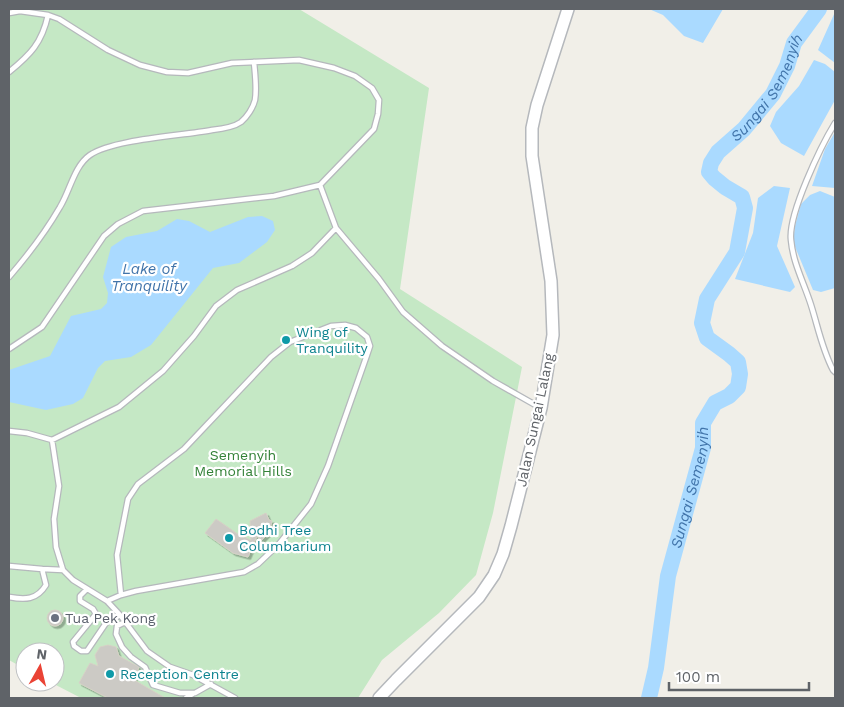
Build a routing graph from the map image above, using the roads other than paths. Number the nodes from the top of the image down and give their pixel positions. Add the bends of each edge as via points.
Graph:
1 (568, 9) edge
2 (9, 13) edge
3 (48, 15) junction
4 (254, 62) junction
5 (9, 72) edge
6 (835, 123) edge
7 (320, 185) junction
8 (336, 228) junction
9 (9, 277) edge
10 (9, 349) edge
11 (835, 372) edge
12 (541, 408) junction
13 (9, 430) edge
14 (52, 440) junction
15 (9, 566) edge
16 (42, 570) junction
17 (63, 570) junction
18 (88, 588) junction
19 (121, 595) junction
20 (9, 597) edge
21 (107, 601) junction
22 (120, 615) junction
23 (125, 622) junction
24 (211, 684) junction
25 (195, 693) junction
26 (186, 698) edge
27 (235, 698) edge
28 (379, 698) edge

1 - 12 street, Jalan Sungai Lalang via 532,128 532,156 551,281 553,317
2 - 3 lane via 20,11
3 - 4 lane via 108,50 140,65 166,72 188,73 232,63
3 - 5 lane via 34,49
4 - 7 lane via 299,60 334,68 355,76 372,88 379,100 374,129
4 - 9 lane via 255,100 250,112 240,122 196,134 124,144 90,155 81,164 48,227
6 - 11 lane via 798,204 790,239 823,350
7 - 8 lane
7 - 10 lane via 274,196 143,211 118,224 104,236 42,327
8 - 12 lane via 403,312 428,335 493,381
8 - 14 lane via 312,253 292,266 237,290 216,306 163,371 119,407
12 - 28 street, Jalan Sungai Lalang via 512,526 494,575 469,609
13 - 14 lane
14 - 17 lane via 59,486 55,537
15 - 16 lane
16 - 17 lane
16 - 20 lane via 46,586 40,595
17 - 18 lane
18 - 21 lane
18 - 22 lane via 80,596 80,601 96,614 73,642 74,646 81,651 87,650 106,623
19 - 19 lane via 244,572 279,544 311,504 328,466 370,346 367,337 356,328 345,325 331,326 290,342 184,449 138,484 128,499 117,555
19 - 21 lane
21 - 22 lane
22 - 23 lane
23 - 24 lane via 147,651 170,667
23 - 25 lane via 117,626 116,634 122,647 144,667 153,685 180,693
24 - 25 lane
24 - 27 lane
25 - 26 lane

